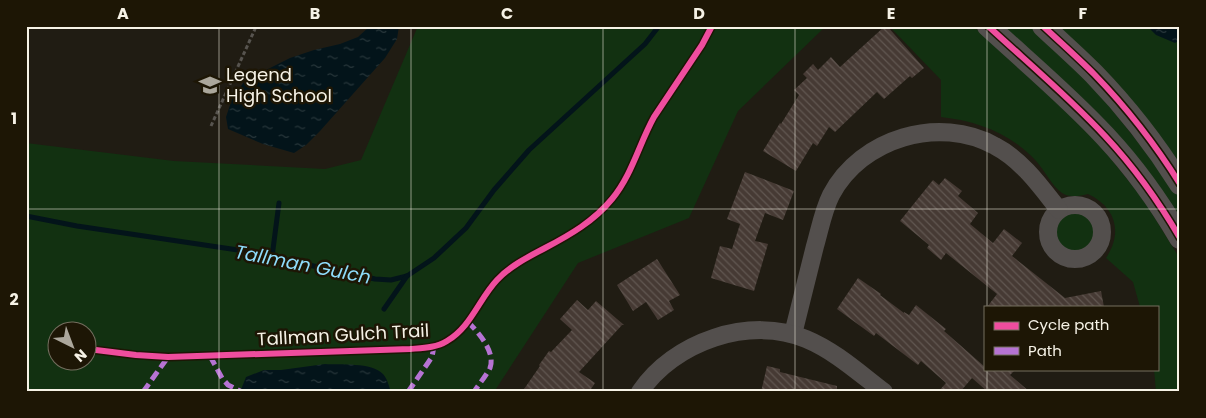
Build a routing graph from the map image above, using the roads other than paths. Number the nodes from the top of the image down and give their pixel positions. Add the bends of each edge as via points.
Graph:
1 (988, 26) edge
2 (1042, 26) edge
3 (1180, 184) edge
4 (1059, 210) dead end
5 (1180, 238) edge
6 (793, 334) junction
7 (640, 392) edge
8 (884, 392) edge

1 - 5 street via 1107,138 1147,187
2 - 3 street via 1121,104 1147,135
4 - 6 street via 1012,158 996,146 975,137 938,132 914,134 886,143 855,164 830,197
6 - 7 street via 743,332 704,341 669,362
6 - 8 street via 833,354

